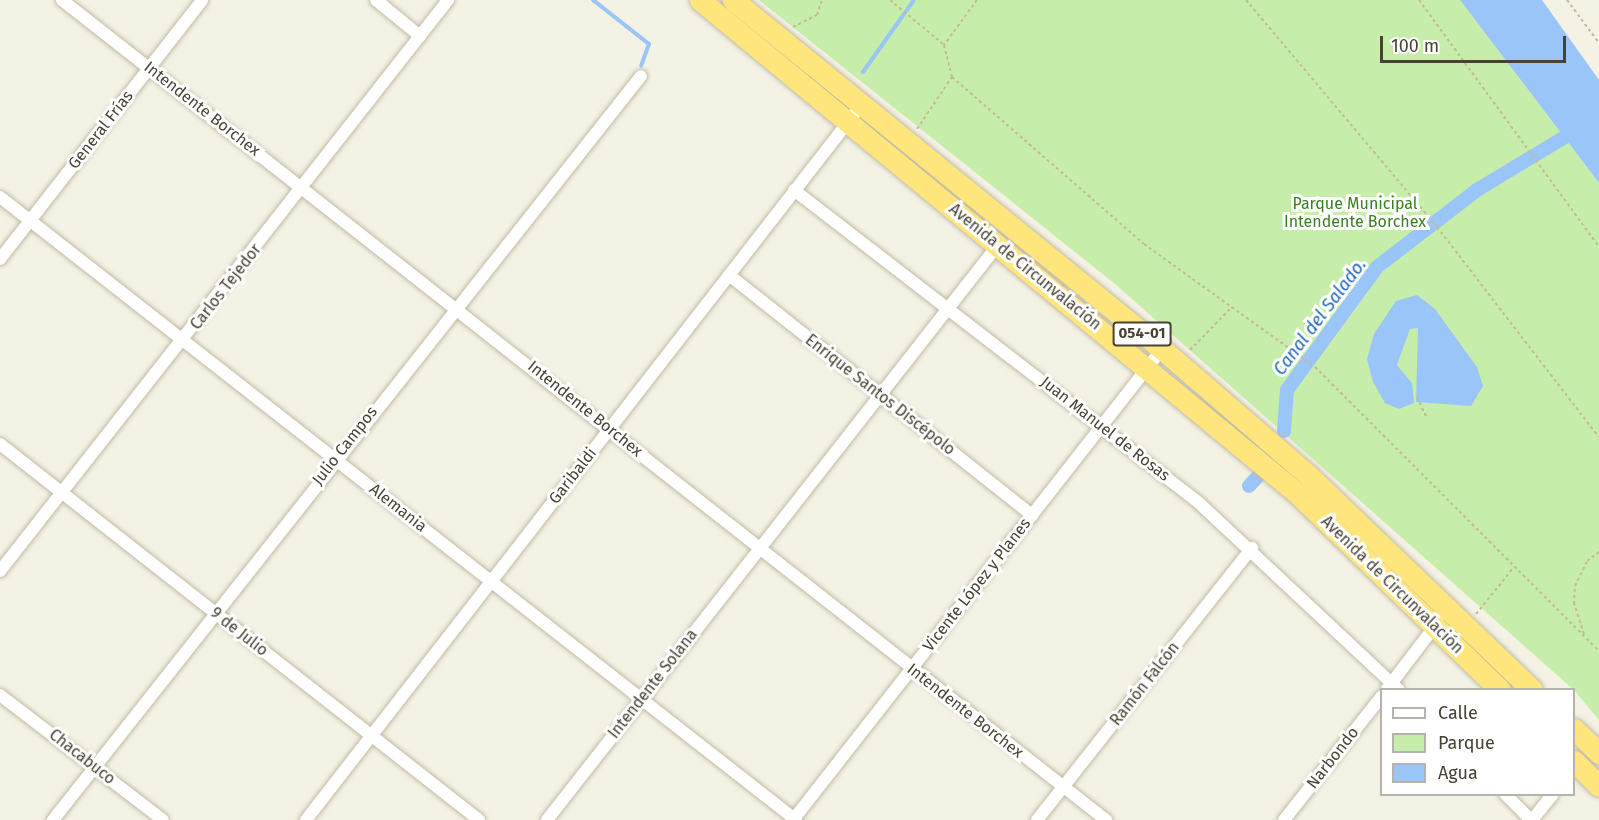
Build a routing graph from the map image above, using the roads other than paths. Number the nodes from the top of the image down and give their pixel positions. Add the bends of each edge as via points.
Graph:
1 (62, 0) edge
2 (202, 0) edge
3 (376, 0) edge
4 (448, 0) edge
5 (700, 0) edge
6 (733, 0) edge
7 (420, 36) junction
8 (149, 68) junction
9 (640, 76) dead end
10 (862, 104) junction
11 (848, 120) junction
12 (304, 188) junction
13 (794, 190) junction
14 (0, 197) edge
15 (31, 220) junction
16 (997, 246) junction
17 (0, 260) edge
18 (729, 274) junction
19 (455, 305) junction
20 (949, 307) junction
21 (184, 340) junction
22 (1162, 349) junction
23 (1148, 366) junction
24 (881, 395) junction
25 (1101, 426) junction
26 (609, 429) junction
27 (0, 444) edge
28 (335, 459) junction
29 (62, 492) junction
30 (1032, 515) junction
31 (759, 547) junction
32 (1252, 548) junction
33 (0, 571) edge
34 (491, 581) junction
35 (214, 612) junction
36 (1442, 618) junction
37 (912, 669) junction
38 (1392, 687) edge
39 (1498, 688) edge
40 (1530, 688) edge
41 (0, 695) edge
42 (644, 697) junction
43 (1380, 699) edge
44 (1575, 730) edge
45 (372, 736) junction
46 (1595, 750) edge
47 (1575, 765) edge
48 (94, 767) junction
49 (1599, 786) edge
50 (1064, 787) junction
51 (1506, 796) edge
52 (1551, 796) edge
53 (53, 820) edge
54 (163, 820) edge
55 (306, 820) edge
56 (479, 820) edge
57 (547, 820) edge
58 (794, 820) edge
59 (1038, 820) edge
60 (1106, 820) edge
61 (1284, 820) edge
62 (1531, 820) edge

1 - 8 street, Intendente Borchex
2 - 8 street, General Frías
3 - 7 street
4 - 7 street, Carlos Tejedor
5 - 11 highway, Avenida de Circunvalación / 054-01
6 - 10 highway, Avenida de Circunvalación / 054-01
7 - 12 street, Carlos Tejedor
8 - 12 street, Intendente Borchex
8 - 15 street, General Frías
9 - 19 street, Julio Campos
10 - 11 street, Garibaldi
10 - 22 highway, Avenida de Circunvalación / 054-01
11 - 13 street, Garibaldi
11 - 16 highway, Avenida de Circunvalación / 054-01
12 - 19 street, Intendente Borchex
12 - 21 street, Carlos Tejedor
13 - 18 street, Garibaldi
13 - 20 street, Juan Manuel de Rosas
14 - 15 street, Alemania
15 - 17 street, General Frías
15 - 21 street, Alemania
16 - 20 street, Intendente Solana
16 - 23 highway, Avenida de Circunvalación / 054-01
18 - 24 street, Enrique Santos Discépolo
18 - 26 street, Garibaldi
19 - 26 street, Intendente Borchex
19 - 28 street, Julio Campos
20 - 24 street, Intendente Solana
20 - 25 street, Juan Manuel de Rosas
21 - 28 street, Alemania
21 - 29 street, Carlos Tejedor
22 - 23 street, Vicente López y Planes
22 - 36 highway, Avenida de Circunvalación / 054-01 via 1309,477
23 - 25 street, Vicente López y Planes
23 - 36 highway, Avenida de Circunvalación / 054-01
24 - 30 street, Enrique Santos Discépolo
24 - 31 street, Intendente Solana
25 - 30 street, Vicente López y Planes
25 - 32 street, Juan Manuel de Rosas
26 - 31 street, Intendente Borchex
26 - 34 street, Garibaldi
27 - 29 street, 9 de Julio
28 - 34 street, Alemania
28 - 35 street, Julio Campos
29 - 33 street, Carlos Tejedor
29 - 35 street, 9 de Julio
30 - 37 street, Vicente López y Planes
31 - 37 street, Intendente Borchex
31 - 42 street, Intendente Solana
32 - 38 street, Juan Manuel de Rosas
32 - 50 street, Ramón Falcón
34 - 42 street, Alemania
34 - 45 street, Garibaldi
35 - 45 street, 9 de Julio
35 - 48 street, Julio Campos
36 - 38 street
36 - 39 highway, Avenida de Circunvalación / 054-01
36 - 40 highway, Avenida de Circunvalación / 054-01
37 - 50 street, Intendente Borchex
37 - 58 street, Vicente López y Planes
41 - 48 street, Chacabuco
42 - 57 street, Intendente Solana
42 - 58 street, Alemania
43 - 61 street, Narbondo
44 - 46 highway
45 - 55 street, Garibaldi
45 - 56 street, 9 de Julio
46 - 47 street
47 - 49 highway
48 - 53 street, Julio Campos
48 - 54 street, Chacabuco
50 - 59 street, Ramón Falcón
50 - 60 street, Intendente Borchex
51 - 62 street
52 - 62 street

